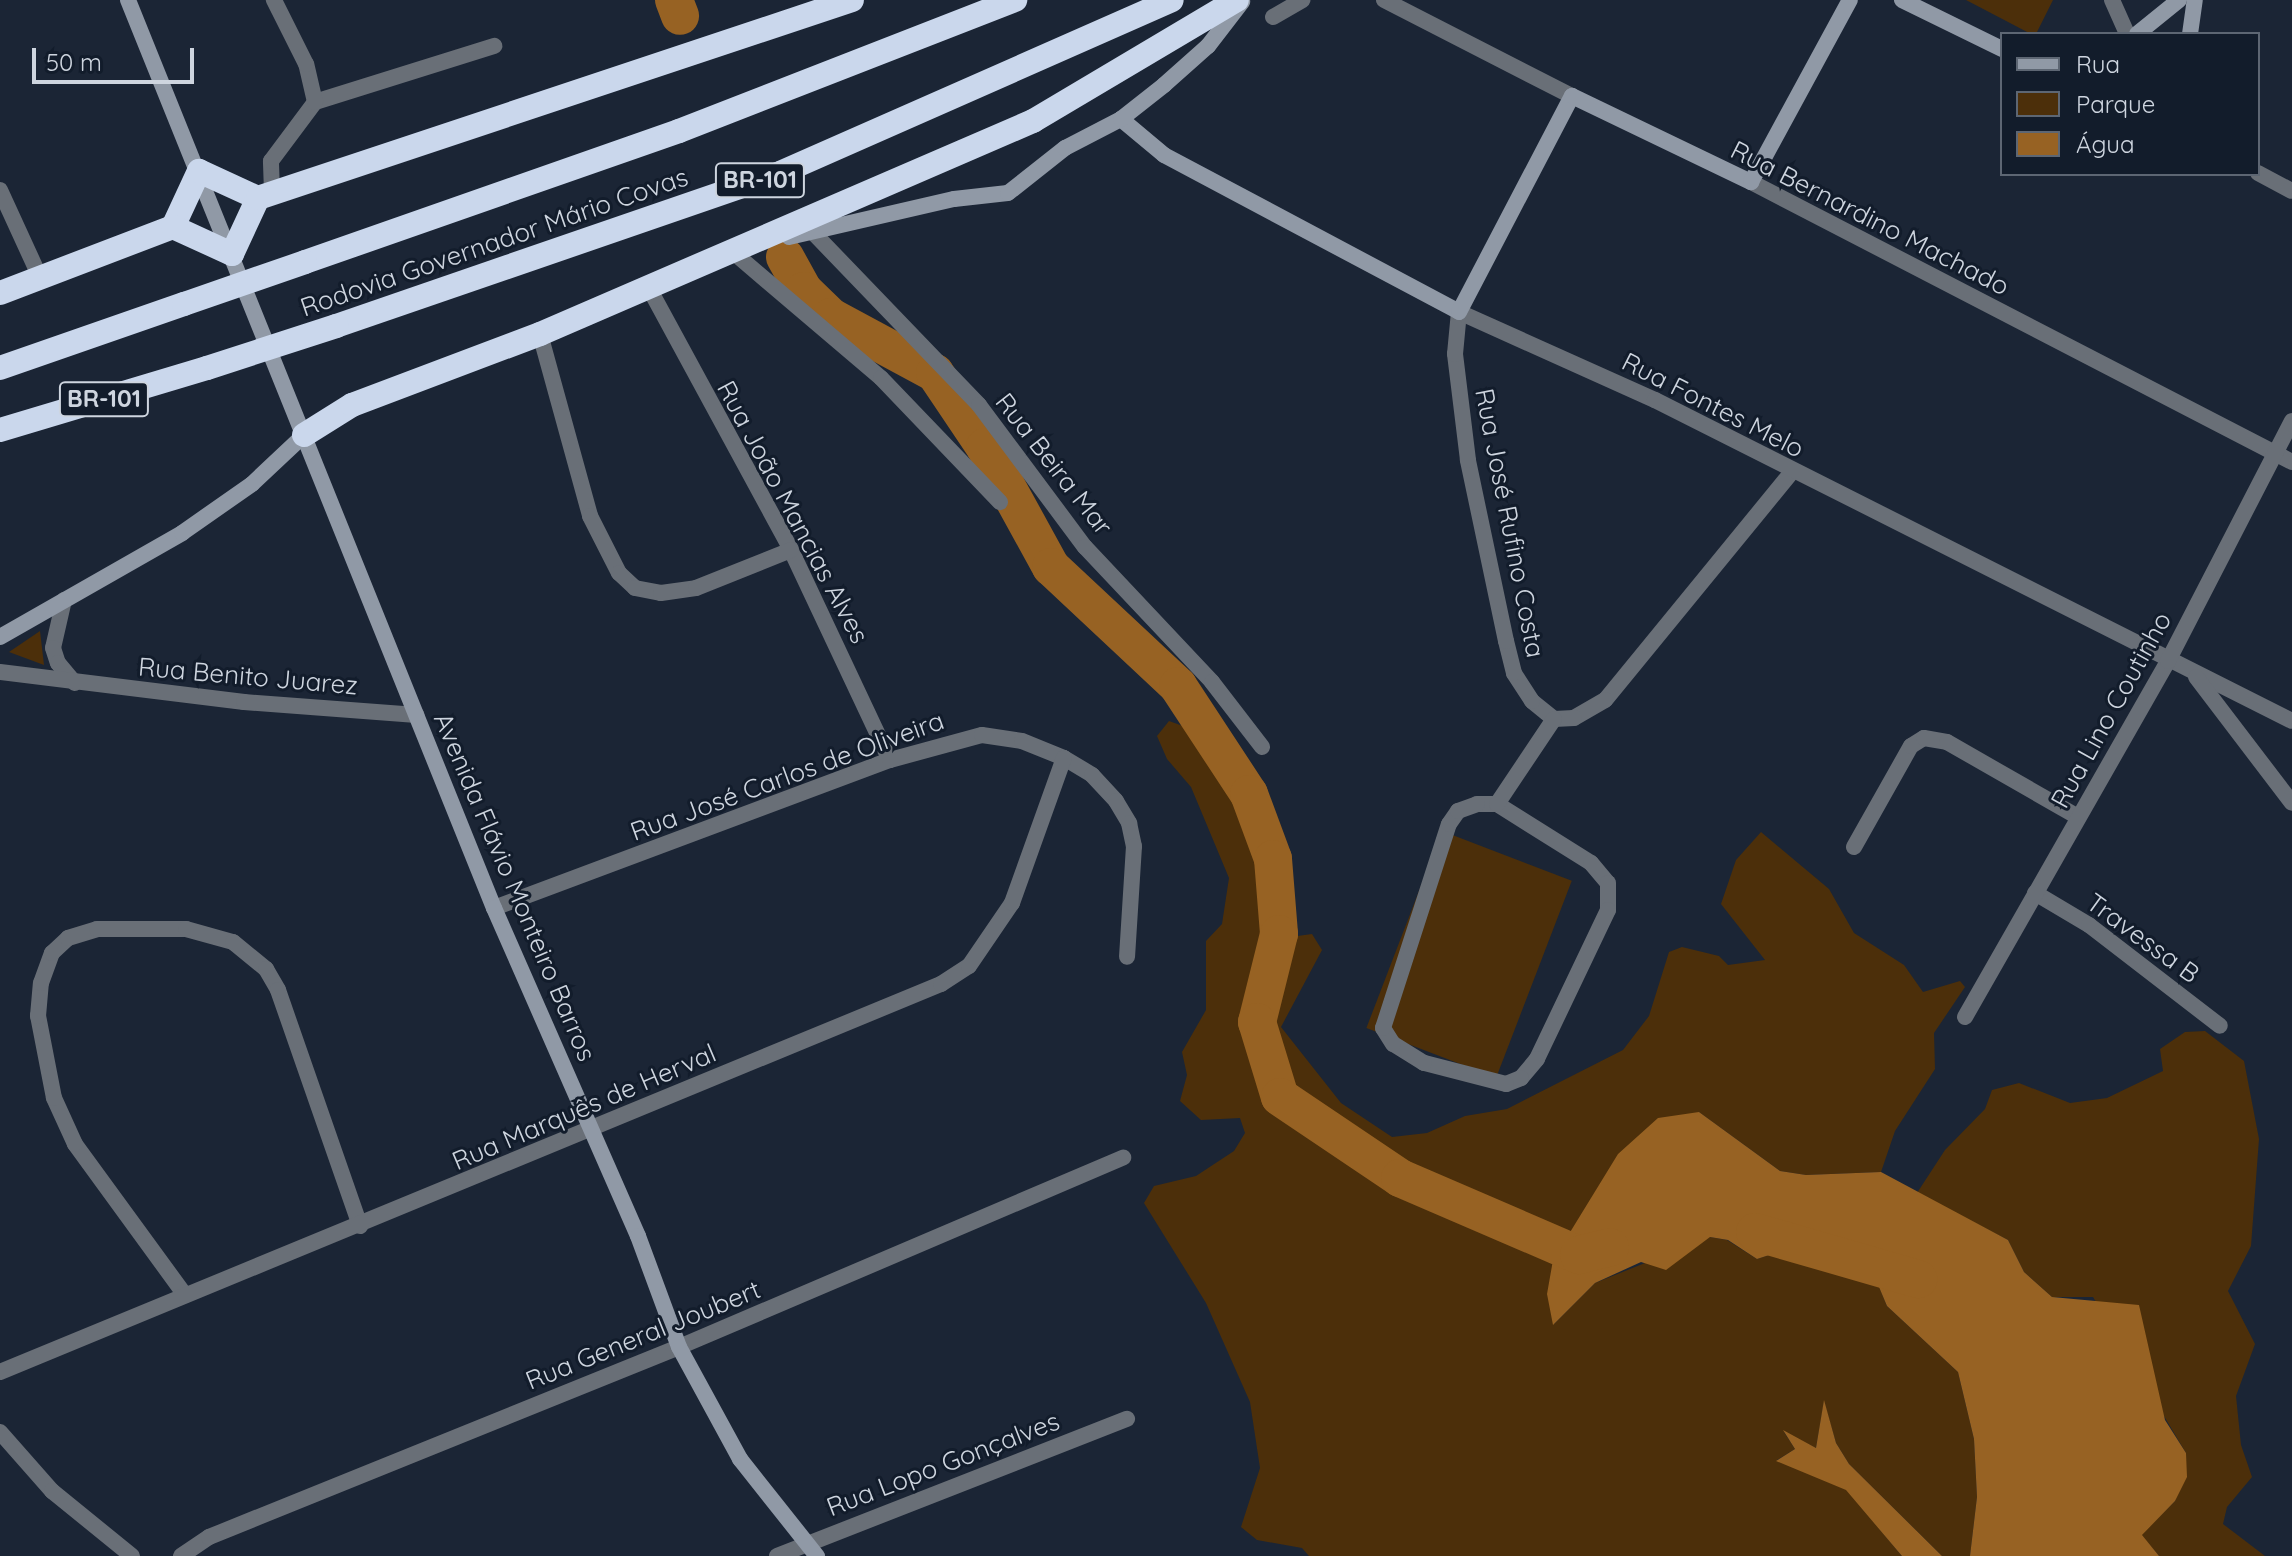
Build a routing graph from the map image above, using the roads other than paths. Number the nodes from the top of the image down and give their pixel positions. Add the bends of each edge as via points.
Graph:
1 (128, 0) edge
2 (274, 0) edge
3 (852, 0) edge
4 (1015, 0) edge
5 (1172, 0) edge
6 (1237, 0) edge
7 (1243, 0) edge
8 (1303, 0) edge
9 (1384, 0) edge
10 (1850, 0) edge
11 (1902, 0) edge
12 (2112, 0) edge
13 (2179, 0) edge
14 (2195, 0) edge
15 (1273, 17) dead end
16 (2126, 32) edge
17 (2139, 32) edge
18 (2190, 32) edge
19 (494, 46) dead end
20 (2000, 48) edge
21 (1572, 96) junction
22 (315, 102) junction
23 (1121, 119) junction
24 (199, 171) junction
25 (2260, 174) edge
26 (1751, 182) junction
27 (0, 190) edge
28 (2292, 191) edge
29 (265, 195) junction
30 (805, 224) junction
31 (173, 227) junction
32 (763, 240) junction
33 (232, 254) junction
34 (39, 275) junction
35 (649, 288) junction
36 (0, 293) edge
37 (1459, 312) junction
38 (540, 334) junction
39 (0, 368) edge
40 (2292, 421) edge
41 (0, 430) edge
42 (304, 435) junction
43 (2275, 453) junction
44 (2292, 462) edge
45 (1791, 473) junction
46 (1000, 502) dead end
47 (791, 550) junction
48 (64, 600) junction
49 (0, 637) edge
50 (2168, 661) junction
51 (0, 672) edge
52 (2195, 676) junction
53 (75, 683) junction
54 (417, 715) junction
55 (1554, 719) junction
56 (2292, 721) edge
57 (1262, 747) dead end
58 (1064, 758) junction
59 (890, 760) junction
60 (2292, 803) edge
61 (1497, 804) junction
62 (2078, 817) junction
63 (1854, 847) dead end
64 (2035, 893) junction
65 (494, 908) junction
66 (1127, 957) dead end
67 (1965, 1017) dead end
68 (2220, 1026) dead end
69 (593, 1130) junction
70 (1123, 1158) dead end
71 (360, 1226) junction
72 (185, 1295) junction
73 (679, 1347) junction
74 (0, 1372) edge
75 (1127, 1419) dead end
76 (0, 1432) edge
77 (805, 1543) junction
78 (132, 1556) edge
79 (181, 1556) edge
80 (777, 1556) edge
81 (817, 1556) edge

1 - 24 main road, Avenida Flávio Monteiro Barros
2 - 22 street via 306,64
3 - 29 highway
4 - 39 highway, Rodovia Governador Mário Covas / BR-101, bridge via 679,131
5 - 41 highway, Rodovia Governador Mário Covas / BR-101, bridge via 780,173 336,326
6 - 30 highway via 1033,121
7 - 23 main road via 1208,46
8 - 15 street
9 - 21 street, Rua Bernardino Machado
10 - 26 main road
11 - 20 main road
12 - 16 street
13 - 17 main road
14 - 18 main road
19 - 22 street
21 - 26 main road, Rua Bernardino Machado
21 - 37 main road, Rua José Rufino Costa
22 - 29 street via 271,161
23 - 30 main road via 1065,148 1008,193
23 - 37 main road, Rua Fontes Melo via 1164,155
24 - 29 highway
24 - 31 highway
24 - 33 main road, Avenida Flávio Monteiro Barros
25 - 28 street
26 - 43 street, Rua Bernardino Machado
27 - 34 street
29 - 33 highway
30 - 32 highway
30 - 57 street, Rua Beira Mar via 969,394 1085,547 1212,682
31 - 33 highway
31 - 34 highway
32 - 35 highway
32 - 46 street via 881,378
33 - 42 main road, Avenida Flávio Monteiro Barros
34 - 36 highway
35 - 38 highway
35 - 47 street, Rua João Mancias Alves
37 - 45 street, Rua Fontes Melo via 1655,400
37 - 55 street, Rua José Rufino Costa via 1455,354 1468,460 1506,641 1514,673 1532,701
38 - 42 highway via 352,405
38 - 47 street via 590,516 619,573 635,588 661,593 696,588
40 - 43 street, Rua Lino Coutinho
42 - 48 main road via 252,484 182,533
42 - 54 main road, Avenida Flávio Monteiro Barros
43 - 44 street, Rua Bernardino Machado
43 - 50 street, Rua Lino Coutinho
45 - 50 street, Rua Fontes Melo
45 - 55 street via 1605,700 1574,718
47 - 59 street, Rua João Mancias Alves
48 - 49 main road
48 - 53 street via 53,648
50 - 52 street, Rua Fontes Melo
50 - 62 street, Rua Lino Coutinho
51 - 53 street, Rua Benito Juarez
52 - 56 street, Rua Fontes Melo
52 - 60 street
53 - 54 street, Rua Benito Juarez
54 - 65 main road, Avenida Flávio Monteiro Barros
55 - 61 street
58 - 59 street, Rua José Carlos de Oliveira via 1022,741 982,735
58 - 66 street, Rua José Carlos de Oliveira via 1092,775 1129,823 1134,846
58 - 69 street, Rua Marquês de Herval via 1012,903 969,966 941,984
59 - 65 street, Rua José Carlos de Oliveira
61 - 61 street via 1604,874 1610,899 1537,1059 1521,1078 1506,1084 1424,1063 1393,1044 1383,1028 1449,824 1466,806
62 - 63 street via 1947,742 1924,738 1911,746
62 - 64 street, Rua Lino Coutinho
64 - 67 street, Rua Lino Coutinho
64 - 68 street, Travessa B via 2089,925
65 - 69 main road, Avenida Flávio Monteiro Barros
69 - 71 street, Rua Marquês de Herval
69 - 73 main road, Avenida Flávio Monteiro Barros
70 - 73 street, Rua General Joubert
71 - 72 street, Rua Marquês de Herval
71 - 72 street via 278,990 266,969 233,942 186,929 97,929 68,938 52,953 41,983 38,1016 54,1098 75,1144
72 - 74 street, Rua Marquês de Herval
73 - 77 main road, Avenida Flávio Monteiro Barros via 740,1459
73 - 79 street, Rua General Joubert via 209,1537
75 - 77 street, Rua Lopo Gonçalves
76 - 78 street via 52,1491
77 - 80 street, Rua Lopo Gonçalves
77 - 81 main road, Avenida Flávio Monteiro Barros

